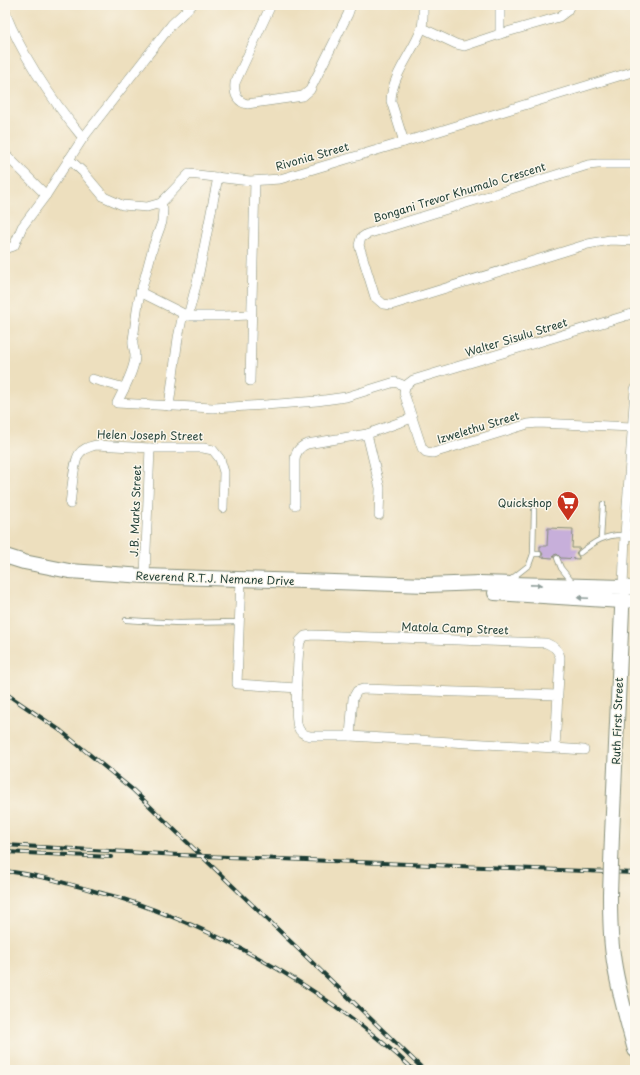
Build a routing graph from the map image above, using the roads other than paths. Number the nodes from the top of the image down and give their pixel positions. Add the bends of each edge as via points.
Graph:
1 (192, 5) edge
2 (271, 5) edge
3 (351, 5) edge
4 (423, 5) edge
5 (500, 5) edge
6 (570, 5) edge
7 (5, 12) edge
8 (422, 28) junction
9 (500, 34) junction
10 (635, 71) edge
11 (83, 138) junction
12 (404, 142) junction
13 (5, 154) edge
14 (69, 158) junction
15 (635, 164) edge
16 (218, 177) junction
17 (255, 181) junction
18 (46, 195) junction
19 (161, 203) junction
20 (635, 241) edge
21 (5, 249) edge
22 (140, 292) junction
23 (635, 313) edge
24 (186, 315) junction
25 (251, 315) junction
26 (92, 378) dead end
27 (250, 381) dead end
28 (404, 386) junction
29 (125, 388) junction
30 (635, 389) edge
31 (170, 406) junction
32 (412, 418) junction
33 (633, 427) junction
34 (367, 434) junction
35 (150, 448) junction
36 (70, 504) dead end
37 (603, 504) dead end
38 (295, 505) dead end
39 (224, 508) dead end
40 (534, 510) dead end
41 (379, 515) dead end
42 (625, 535) junction
43 (635, 536) edge
44 (601, 538) junction
45 (580, 553) dead end
46 (533, 554) junction
47 (539, 554) dead end
48 (5, 556) edge
49 (557, 558) dead end
50 (145, 576) junction
51 (240, 578) junction
52 (503, 584) junction
53 (427, 585) junction
54 (575, 586) junction
55 (629, 594) edge
56 (126, 620) dead end
57 (239, 622) junction
58 (297, 688) junction
59 (557, 695) junction
60 (350, 736) junction
61 (555, 748) junction
62 (584, 750) dead end
63 (635, 1050) edge

1 - 11 street via 172,24
2 - 3 street via 235,83 235,94 247,104 306,95
4 - 8 street
5 - 9 street
6 - 9 street via 559,17
7 - 11 street via 12,31 34,69
8 - 9 street via 464,46
8 - 12 street via 391,92 390,101
10 - 12 street, Rivonia Street
11 - 14 street
12 - 17 street, Rivonia Street via 280,179
13 - 18 street
14 - 18 street
14 - 19 street via 104,197 111,201 122,205 147,207
15 - 20 street, Bongani Trevor Khumalo Crescent via 588,165 367,234 361,238 358,245 376,297 380,302 391,305 588,244 610,240
16 - 17 street, Rivonia Street
16 - 19 street, Rivonia Street via 189,174
16 - 24 street via 198,278
17 - 25 street
18 - 21 street via 22,227 14,246
19 - 22 street via 162,222
22 - 24 street
22 - 29 street via 132,340 135,356
23 - 28 street, Walter Sisulu Street via 413,380
24 - 25 street
24 - 31 street via 178,338
25 - 27 street
26 - 29 street
28 - 31 street via 395,382 346,397 317,401 213,408
28 - 32 street, Izwelethu Street
29 - 31 street via 118,403
30 - 33 street, Ruth First Street
32 - 33 street, Izwelethu Street via 422,448 431,453 528,424
32 - 34 street
33 - 42 street, Ruth First Street
34 - 38 street via 300,447 295,455
34 - 41 street via 380,488
35 - 36 street, Helen Joseph Street via 96,445 83,450 76,462
35 - 39 street, Helen Joseph Street via 213,450 220,459 224,472
35 - 50 street, J.B. Marks Street
37 - 44 lane
40 - 46 lane
42 - 43 street
42 - 44 lane
42 - 55 street, Ruth First Street
44 - 45 lane
46 - 47 lane
46 - 52 lane via 526,568
48 - 50 main road, Reverend R.T.J. Nemane Drive via 70,571
49 - 54 lane via 566,576
50 - 51 main road, Reverend R.T.J. Nemane Drive
51 - 53 main road, Reverend R.T.J. Nemane Drive
51 - 57 street
52 - 53 main road, Reverend R.T.J. Nemane Drive
52 -> 54 main road, Reverend R.T.J. Nemane Drive
55 -> 53 main road, Reverend R.T.J. Nemane Drive via 481,592
54 - 55 main road, Reverend R.T.J. Nemane Drive
55 - 63 main road, Ruth First Street, bridge via 612,835 610,921 613,956
56 - 57 lane via 179,623
57 - 58 street via 237,684
58 - 59 street, Matola Camp Street via 300,642 305,636 312,634 546,643 555,648 559,655
58 - 60 street via 297,722 302,733 310,736
59 - 60 street via 363,689 357,691 353,698
59 - 61 street, Matola Camp Street
60 - 61 street
61 - 62 street

